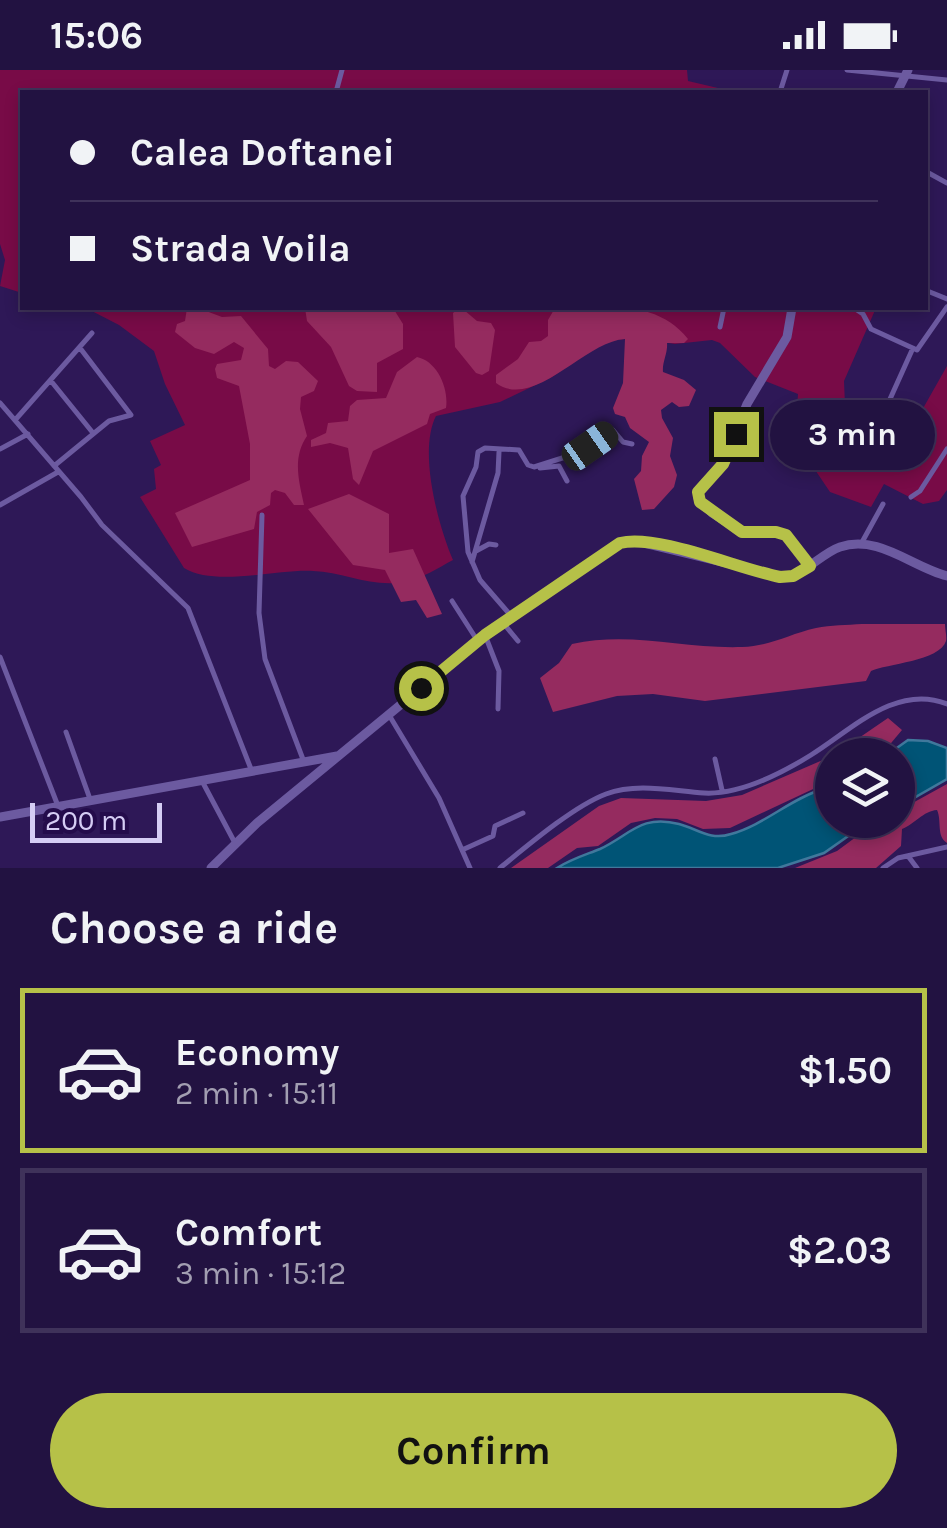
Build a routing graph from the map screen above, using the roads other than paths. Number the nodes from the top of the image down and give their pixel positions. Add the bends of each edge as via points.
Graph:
1 (847, 70) edge
2 (907, 74) edge
3 (947, 80) edge
4 (947, 307) edge
5 (724, 310) edge
6 (792, 310) edge
7 (857, 310) edge
8 (720, 327) dead end
9 (92, 333) dead end
10 (80, 348) junction
11 (913, 348) junction
12 (50, 380) junction
13 (0, 403) edge
14 (16, 420) junction
15 (93, 432) junction
16 (28, 434) junction
17 (632, 444) dead end
18 (0, 448) edge
19 (947, 449) edge
20 (499, 451) junction
21 (864, 459) dead end
22 (534, 467) junction
23 (57, 469) junction
24 (567, 481) dead end
25 (911, 497) dead end
26 (883, 504) dead end
27 (0, 505) edge
28 (262, 515) dead end
29 (861, 544) junction
30 (496, 545) dead end
31 (476, 550) junction
32 (471, 565) junction
33 (810, 566) junction
34 (947, 576) edge
35 (452, 601) dead end
36 (507, 620) junction
37 (481, 638) junction
38 (518, 641) dead end
39 (0, 657) edge
40 (947, 704) edge
41 (498, 708) dead end
42 (388, 715) junction
43 (66, 732) dead end
44 (340, 755) junction
45 (715, 759) dead end
46 (304, 762) junction
47 (252, 772) junction
48 (202, 782) junction
49 (722, 791) junction
50 (90, 801) junction
51 (58, 806) junction
52 (523, 813) dead end
53 (0, 817) edge
54 (235, 842) junction
55 (947, 847) edge
56 (462, 850) junction
57 (908, 856) junction
58 (210, 868) edge
59 (470, 868) edge
60 (500, 868) edge
61 (883, 868) edge
62 (917, 868) edge

1 - 2 street
2 - 3 street
4 - 11 street via 921,348
5 - 8 street
6 - 33 main road via 788,337 698,498 742,532 786,535
7 - 11 street via 867,327
9 - 10 street
10 - 12 street
10 - 15 street via 132,415
11 - 21 street
12 - 14 street
12 - 15 street
13 - 14 street
14 - 16 street
15 - 23 street
16 - 18 street
16 - 23 street
17 - 22 street via 613,430 578,453
19 - 25 street
20 - 22 street via 519,450
20 - 31 street
20 - 32 street via 478,452 465,489
22 - 24 street via 558,466
23 - 27 street
23 - 47 street via 102,525 188,608
26 - 29 street
28 - 46 street via 259,614 265,659
29 - 33 main road via 837,548
29 - 34 main road
30 - 31 street
31 - 32 street
32 - 36 street
33 - 36 main road via 793,576 774,576 629,541
35 - 37 street
36 - 37 main road
36 - 38 street
37 - 41 street via 499,671
37 - 42 main road
39 - 51 street
40 - 49 street via 913,699 888,706 804,760
42 - 44 main road
42 - 56 street
43 - 50 street
44 - 46 main road
44 - 54 main road
45 - 49 street
46 - 47 main road
47 - 48 main road
48 - 50 main road
48 - 54 street
49 - 60 street via 605,794
50 - 51 main road
51 - 53 main road
52 - 56 street
54 - 58 main road
55 - 57 street
56 - 59 street
57 - 61 street
57 - 62 street

